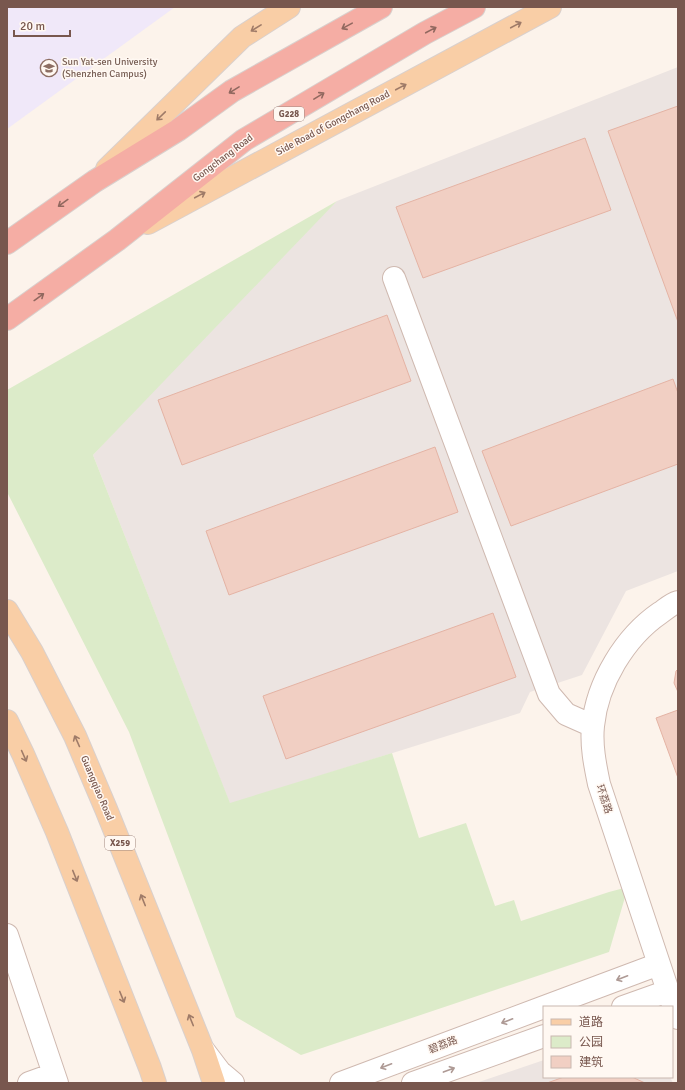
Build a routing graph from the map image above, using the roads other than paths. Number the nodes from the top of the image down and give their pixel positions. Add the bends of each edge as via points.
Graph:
1 (289, 7) edge
2 (381, 7) edge
3 (474, 7) edge
4 (550, 7) edge
5 (95, 180) junction
6 (117, 240) junction
7 (7, 243) edge
8 (394, 278) dead end
9 (11, 319) edge
10 (678, 602) edge
11 (7, 611) edge
12 (7, 721) edge
13 (593, 726) junction
14 (7, 935) edge
15 (659, 964) junction
16 (668, 991) junction
17 (547, 1006) edge
18 (626, 1006) edge
19 (543, 1007) edge
20 (678, 1018) edge
21 (543, 1036) edge
22 (203, 1050) junction
23 (152, 1078) edge
24 (55, 1079) edge
25 (29, 1083) edge
26 (214, 1083) edge
27 (233, 1083) edge
28 (341, 1083) edge
29 (413, 1083) edge

1 -> 5 main road via 242,37
2 -> 5 highway via 232,91 178,130
6 -> 3 highway, Gongchang Road / G228 via 244,140 425,33
6 -> 4 main road, Side Road of Gongchang Road
5 -> 7 highway
9 -> 6 highway, Gongchang Road / G228
8 - 13 street via 549,694 566,714
10 - 13 street, 环荔路 via 648,621 626,645 610,671 598,699
22 -> 11 main road, Guangqiao Road / X259 via 75,736 32,652
12 -> 23 main road via 57,832
13 - 15 street, 环荔路 via 593,754 599,784
14 - 24 street
15 - 16 street, 环荔路
15 -> 17 street, 碧荔路
16 - 18 street
16 - 20 street, 环荔路
19 -> 28 street, 碧荔路
29 -> 21 street
22 - 26 main road, Guangqiao Road / X259
22 - 27 street via 220,1072
24 - 25 street

